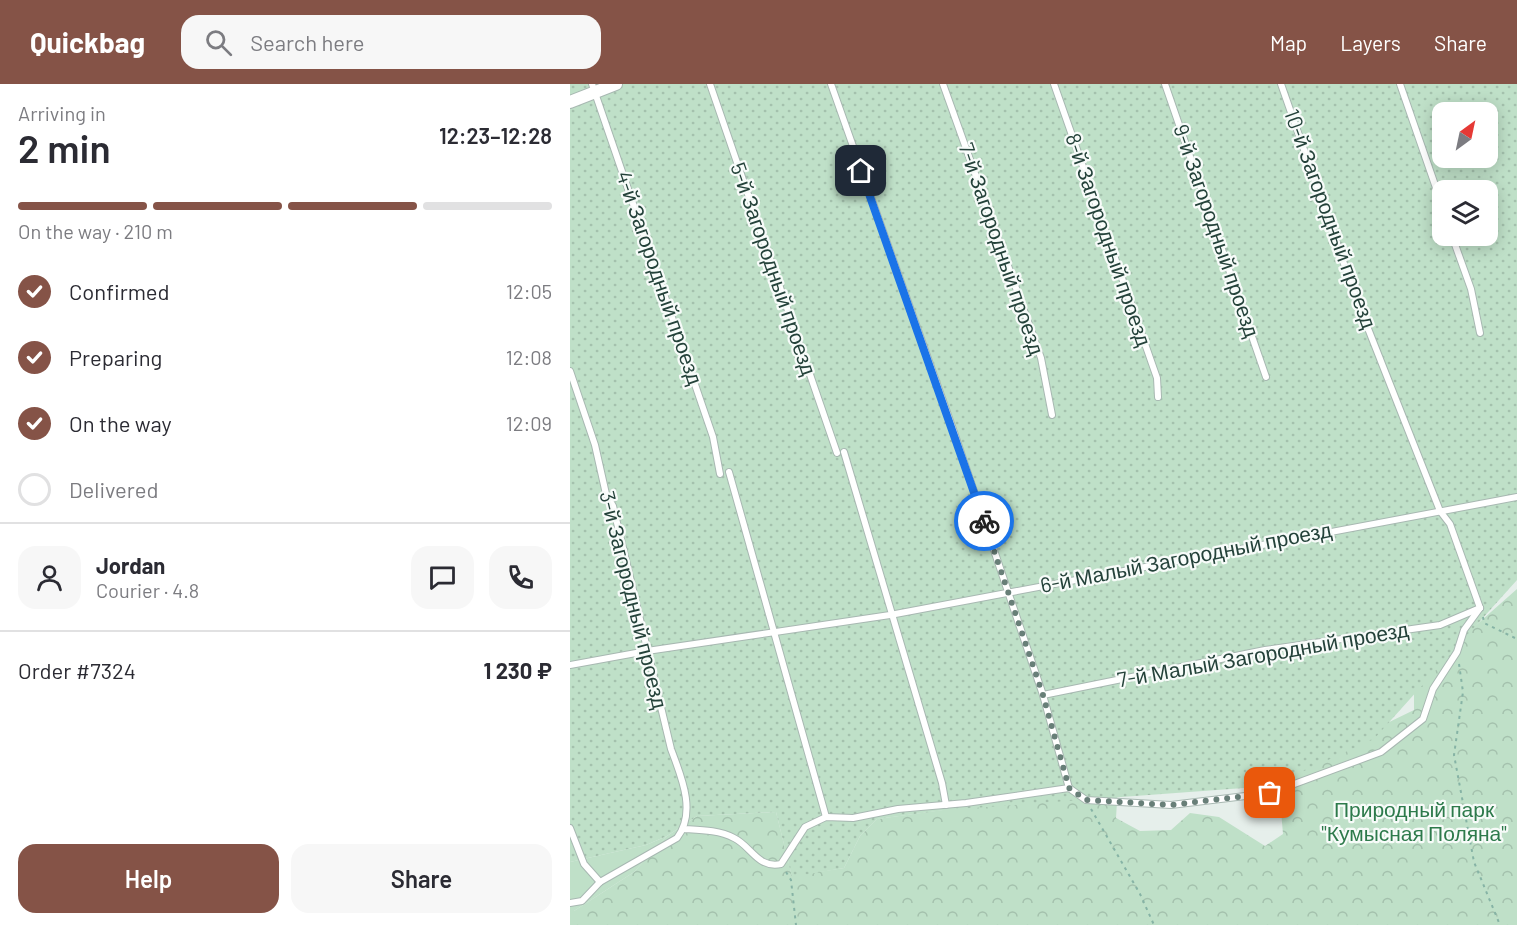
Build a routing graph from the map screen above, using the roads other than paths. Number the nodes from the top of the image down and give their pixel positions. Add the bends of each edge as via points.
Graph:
1 (616, 84) edge
2 (710, 84) edge
3 (831, 84) edge
4 (943, 84) edge
5 (1054, 84) edge
6 (1165, 84) edge
7 (1281, 84) edge
8 (1400, 84) edge
9 (594, 88) edge
10 (570, 102) edge
11 (1433, 180) edge
12 (1456, 246) edge
13 (1480, 333) dead end
14 (570, 371) edge
15 (1266, 377) dead end
16 (1158, 397) dead end
17 (1052, 415) dead end
18 (729, 472) dead end
19 (720, 474) dead end
20 (1517, 497) edge
21 (1440, 510) junction
22 (1008, 591) junction
23 (1480, 608) junction
24 (890, 615) junction
25 (774, 631) junction
26 (647, 651) junction
27 (570, 665) edge
28 (1043, 695) junction
29 (1069, 788) junction
30 (946, 805) junction
31 (826, 817) junction
32 (570, 828) edge
33 (683, 830) junction
34 (600, 882) junction
35 (570, 903) edge

1 - 9 street
2 - 24 lane, 5-й Загородный проезд via 840,453
3 - 22 lane
4 - 17 lane, 7-й Загородный проезд via 1041,358
5 - 16 lane, 8-й Загородный проезд via 1157,378
6 - 15 lane, 9-й Загородный проезд
7 - 21 lane, 10-й Загородный проезд via 1356,298
8 - 11 lane
9 - 10 street
9 - 19 lane, 4-й Загородный проезд via 713,437
12 - 13 lane via 1471,289
14 - 26 lane, 3-й Загородный проезд via 606,494 613,506
18 - 25 lane
20 - 21 lane, 6-й Малый Загородный проезд
21 - 22 lane, 6-й Малый Загородный проезд
21 - 23 lane, 10-й Загородный проезд via 1450,524
22 - 24 lane, 6-й Малый Загородный проезд
22 - 28 lane
23 - 28 lane, 7-й Малый Загородный проезд via 1440,625 1265,650
23 - 29 lane via 1433,689 1423,719 1381,752 1270,793 1171,805 1086,800
24 - 25 lane, 6-й Малый Загородный проезд
24 - 30 lane, 5-й Загородный проезд
25 - 26 lane, 6-й Малый Загородный проезд
25 - 31 lane
26 - 27 lane, 6-й Малый Загородный проезд
26 - 33 lane, 3-й Загородный проезд via 683,782 687,808
28 - 29 lane
29 - 30 lane
30 - 31 lane via 854,818
31 - 33 lane via 805,827 781,864 772,866 756,858 736,838 706,830
32 - 34 lane via 584,864
33 - 34 lane via 677,838
34 - 35 lane via 582,901

